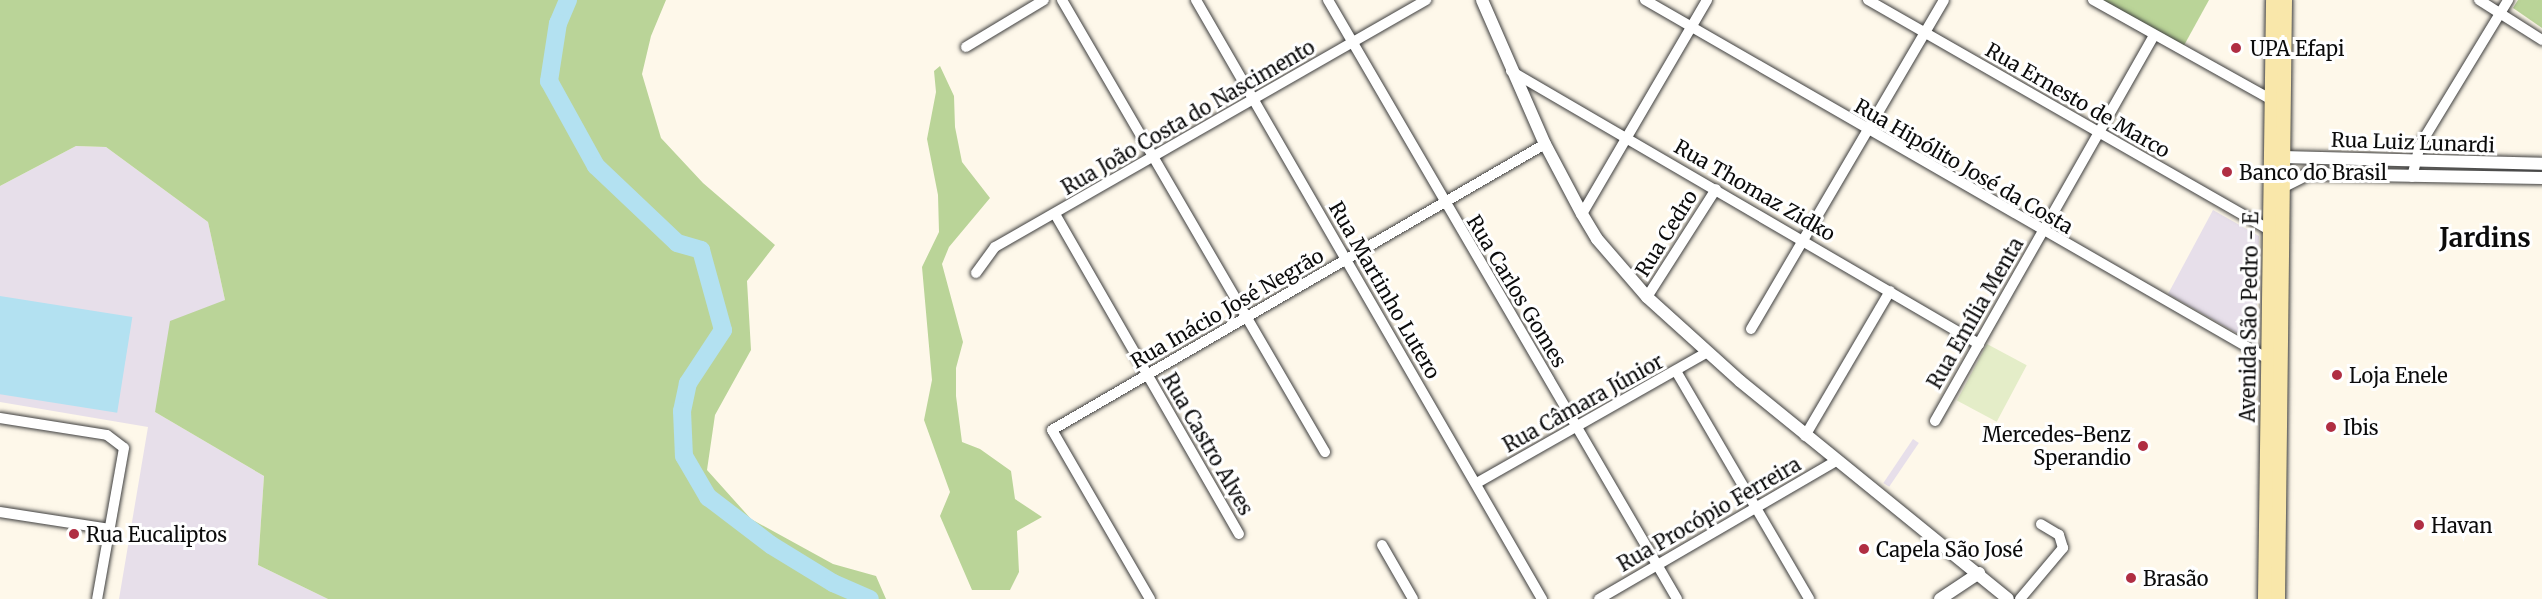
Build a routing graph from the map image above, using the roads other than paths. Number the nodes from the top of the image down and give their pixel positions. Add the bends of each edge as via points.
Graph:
1 (1044, 0) edge
2 (1062, 0) edge
3 (1196, 0) edge
4 (1328, 0) edge
5 (1426, 0) edge
6 (1482, 0) edge
7 (1645, 0) edge
8 (1707, 0) edge
9 (1869, 0) edge
10 (1944, 0) edge
11 (2093, 0) edge
12 (2273, 0) edge
13 (2285, 0) edge
14 (2479, 0) edge
15 (2508, 0) edge
16 (2500, 14) junction
17 (1691, 27) junction
18 (1926, 34) junction
19 (2154, 36) junction
20 (2542, 39) edge
21 (1354, 44) junction
22 (966, 47) dead end
23 (1511, 71) junction
24 (1255, 97) junction
25 (2272, 100) junction
26 (1868, 131) junction
27 (2098, 134) junction
28 (1628, 136) junction
29 (1545, 144) junction
30 (1154, 157) junction
31 (2283, 157) junction
32 (2413, 163) junction
33 (2542, 164) edge
34 (2412, 177) junction
35 (2542, 178) edge
36 (2282, 187) junction
37 (1716, 189) junction
38 (1444, 203) junction
39 (1055, 214) junction
40 (1582, 214) junction
41 (2270, 230) junction
42 (2043, 232) junction
43 (1803, 240) junction
44 (1347, 260) junction
45 (976, 273) dead end
46 (1890, 291) junction
47 (1647, 297) junction
48 (1246, 317) junction
49 (1751, 329) dead end
50 (1978, 344) junction
51 (1707, 353) junction
52 (2268, 359) junction
53 (1676, 371) junction
54 (1148, 375) junction
55 (0, 418) edge
56 (1935, 421) dead end
57 (1576, 426) junction
58 (1805, 435) junction
59 (1325, 452) dead end
60 (1836, 461) junction
61 (1477, 483) junction
62 (1756, 507) junction
63 (0, 512) edge
64 (2041, 524) dead end
65 (110, 529) junction
66 (1239, 534) dead end
67 (1382, 545) dead end
68 (1657, 565) junction
69 (1979, 573) junction
70 (98, 599) edge
71 (1150, 599) edge
72 (1413, 599) edge
73 (1542, 599) edge
74 (1599, 599) edge
75 (1677, 599) edge
76 (1809, 599) edge
77 (1940, 599) edge
78 (2008, 599) edge
79 (2020, 599) edge
80 (2265, 599) edge
81 (2278, 599) edge

1 - 22 street
2 - 30 street
3 - 24 street, Rua Martinho Lutero
4 - 21 street, Rua Carlos Gomes
5 - 21 street, Rua João Costa do Nascimento
6 - 23 street
7 - 17 street, Rua Hipólito José da Costa
8 - 17 street
9 - 18 street, Rua Ernesto de Marco
10 - 18 street
11 - 19 street
12 - 25 main road, Avenida São Pedro - E
13 - 31 main road, Avenida São Pedro - E
14 - 16 street
15 - 16 street
16 - 20 street
16 - 32 street
17 - 26 street, Rua Hipólito José da Costa
17 - 28 street
18 - 26 street
18 - 27 street, Rua Ernesto de Marco
19 - 25 street
19 - 27 street, Rua Emília Menta
21 - 24 street, Rua João Costa do Nascimento
21 - 38 street, Rua Carlos Gomes
23 - 28 street, Rua Thomaz Zidko
23 - 29 street
24 - 30 street, Rua João Costa do Nascimento
24 - 44 street, Rua Martinho Lutero
25 - 41 main road, Avenida São Pedro - E
26 - 42 street, Rua Hipólito José da Costa
26 - 43 street
27 - 41 street, Rua Ernesto de Marco
27 - 42 street, Rua Emília Menta
28 - 37 street, Rua Thomaz Zidko
28 - 40 street
29 - 38 street, Rua Inácio José Negrão
29 - 40 street
30 - 39 street, Rua João Costa do Nascimento
30 - 48 street
31 - 32 street, Rua Luiz Lunardi
31 - 36 main road, Avenida São Pedro - E
32 - 33 street, Rua Luiz Lunardi
32 - 34 street
34 - 35 street, Rua Luiz Lunardi
34 - 36 street, Rua Luiz Lunardi via 2307,174
36 - 81 main road, Avenida São Pedro - E
37 - 43 street, Rua Thomaz Zidko
37 - 47 street, Rua Cedro
38 - 44 street, Rua Inácio José Negrão
38 - 57 street, Rua Carlos Gomes
39 - 45 street, Rua João Costa do Nascimento via 995,247
39 - 54 street, Rua Castro Alves
40 - 47 street via 1597,239
41 - 52 main road, Avenida São Pedro - E
42 - 50 street, Rua Emília Menta
42 - 52 street, Rua Hipólito José da Costa
43 - 46 street, Rua Thomaz Zidko
43 - 49 street
44 - 48 street, Rua Inácio José Negrão
44 - 61 street, Rua Martinho Lutero
46 - 50 street, Rua Thomaz Zidko
46 - 58 street
47 - 51 street
48 - 54 street, Rua Inácio José Negrão
48 - 59 street
50 - 56 street, Rua Emília Menta
51 - 53 street, Rua Câmara Júnior
51 - 58 street
52 - 80 main road, Avenida São Pedro - E
53 - 57 street, Rua Câmara Júnior
53 - 62 street
54 - 66 street, Rua Castro Alves
54 - 71 street, Rua Inácio José Negrão via 1052,430
55 - 65 street via 107,435 124,448
57 - 61 street, Rua Câmara Júnior
57 - 68 street, Rua Carlos Gomes
58 - 60 street
60 - 62 street, Rua Procópio Ferreira
60 - 69 street
61 - 73 street, Rua Martinho Lutero
62 - 68 street, Rua Procópio Ferreira
62 - 76 street
63 - 65 street
64 - 79 street via 2059,535 2062,548
65 - 70 street
67 - 72 street
68 - 74 street, Rua Procópio Ferreira
68 - 75 street, Rua Carlos Gomes
69 - 77 street
69 - 78 street

